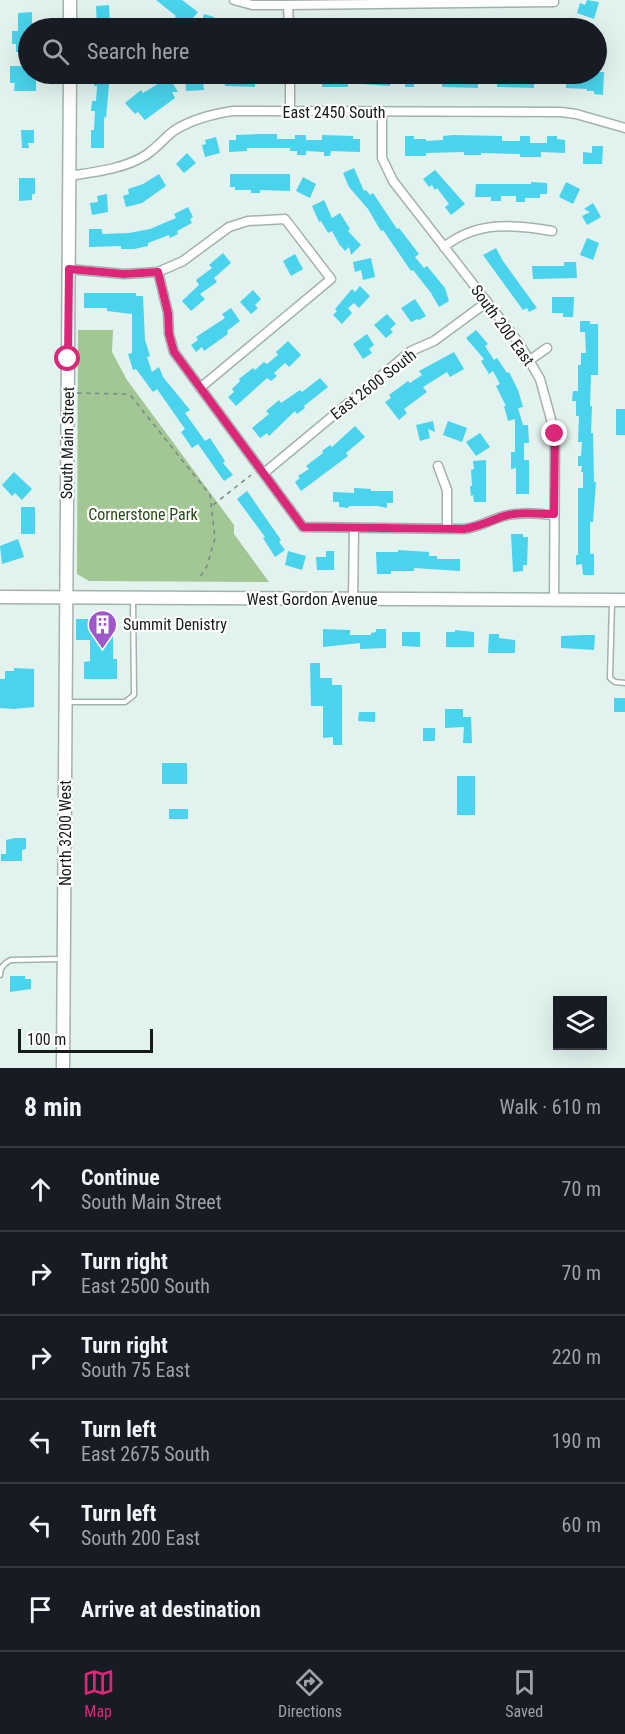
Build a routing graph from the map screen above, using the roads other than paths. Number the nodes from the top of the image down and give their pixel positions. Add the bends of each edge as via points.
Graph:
1 (70, 0) edge
2 (234, 0) edge
3 (554, 1) edge
4 (438, 2) edge
5 (288, 6) junction
6 (70, 18) edge
7 (289, 18) edge
8 (70, 84) edge
9 (290, 84) edge
10 (290, 112) junction
11 (382, 112) junction
12 (625, 128) edge
13 (69, 176) junction
14 (552, 231) dead end
15 (444, 247) junction
16 (69, 269) junction
17 (158, 272) junction
18 (487, 302) junction
19 (547, 348) dead end
20 (530, 360) junction
21 (200, 388) junction
22 (438, 466) dead end
23 (264, 473) junction
24 (554, 514) junction
25 (354, 528) junction
26 (447, 528) junction
27 (0, 597) edge
28 (65, 597) junction
29 (133, 598) junction
30 (353, 600) junction
31 (619, 600) edge
32 (554, 601) junction
33 (625, 683) edge
34 (65, 702) junction
35 (64, 959) junction
36 (0, 975) edge
37 (63, 1068) edge

1 - 6 street
2 - 5 street
3 - 4 street
4 - 5 street
5 - 7 street
8 - 13 street, South Main Street
9 - 10 street
10 - 11 street, East 2450 South
10 - 13 street, East 2450 South via 213,114 174,131 146,155 114,168
11 - 12 street, East 2450 South via 561,112
11 - 15 street, South 200 East via 382,158 393,181
13 - 16 street, South Main Street
14 - 15 street via 522,226 480,227
15 - 18 street, South 200 East
16 - 17 street via 124,274
16 - 28 street, South Main Street
17 - 21 street via 174,352
17 - 21 street via 183,261 229,227 248,221 285,219 331,279
18 - 20 street, South 200 East
18 - 23 street, East 2600 South via 434,341 411,351
19 - 20 street
20 - 24 street, South 200 East via 540,379 555,434
21 - 23 street
22 - 26 street via 447,490
23 - 25 street via 303,527
24 - 26 street via 514,514 481,526
24 - 32 street, South 200 East
25 - 26 street
25 - 30 street
27 - 28 street, West Gordon Avenue
28 - 29 street, West Gordon Avenue
28 - 34 street, North 3200 West
29 - 30 street, West Gordon Avenue
29 - 34 lane via 134,695 125,702
30 - 32 street, West Gordon Avenue
31 - 32 street, West Gordon Avenue
31 - 33 lane via 610,678
34 - 35 street, North 3200 West
35 - 36 lane via 11,960 4,963
35 - 37 street, North 3200 West

